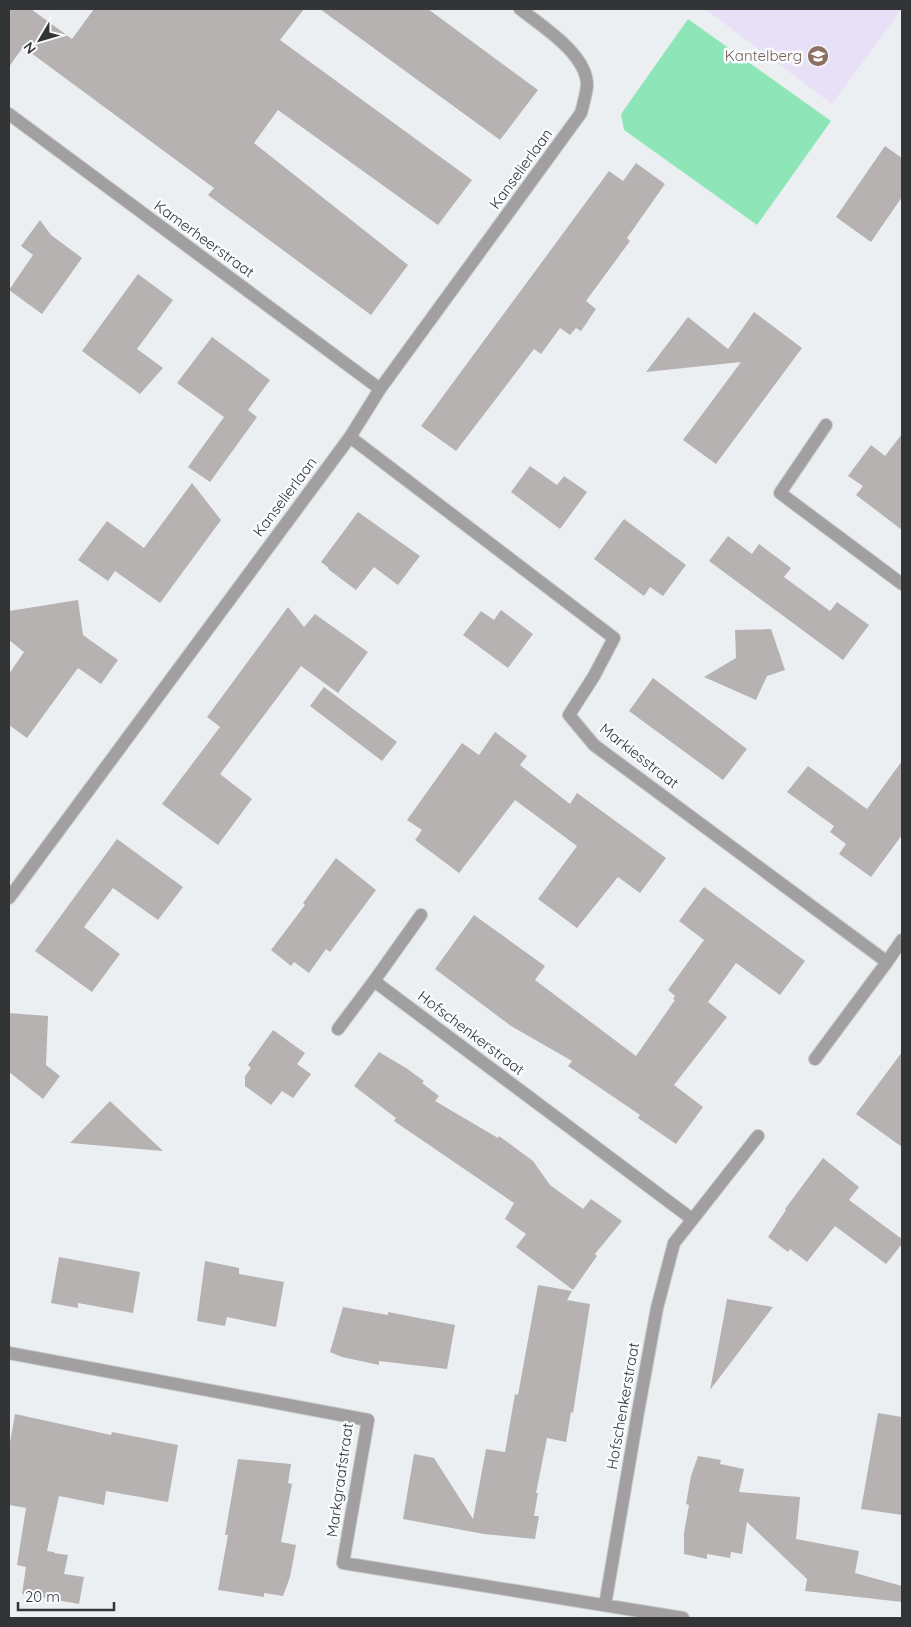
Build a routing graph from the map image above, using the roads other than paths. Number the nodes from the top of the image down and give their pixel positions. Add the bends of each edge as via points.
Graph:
1 (520, 9) edge
2 (9, 114) edge
3 (380, 389) junction
4 (826, 425) dead end
5 (350, 437) junction
6 (902, 584) edge
7 (9, 898) edge
8 (421, 916) dead end
9 (902, 940) edge
10 (887, 962) junction
11 (374, 981) junction
12 (338, 1029) dead end
13 (815, 1059) dead end
14 (758, 1136) dead end
15 (692, 1219) junction
16 (9, 1353) edge
17 (605, 1604) junction
18 (683, 1618) edge

1 - 3 street, Kanselierlaan via 564,43 582,66 587,85 581,113
2 - 3 street, Kamerheerstraat
3 - 5 street, Kanselierlaan
4 - 6 street via 780,493
5 - 7 street, Kanselierlaan
5 - 10 street, Markiesstraat via 614,638 569,715 594,745
8 - 11 street
9 - 10 street
10 - 13 street
11 - 12 street
11 - 15 street, Hofschenkerstraat
14 - 15 street, Hofschenkerstraat
15 - 17 street, Hofschenkerstraat via 674,1243 658,1308
16 - 17 street, Markgraafstraat via 368,1420 343,1563
17 - 18 street, Markgraafstraat

